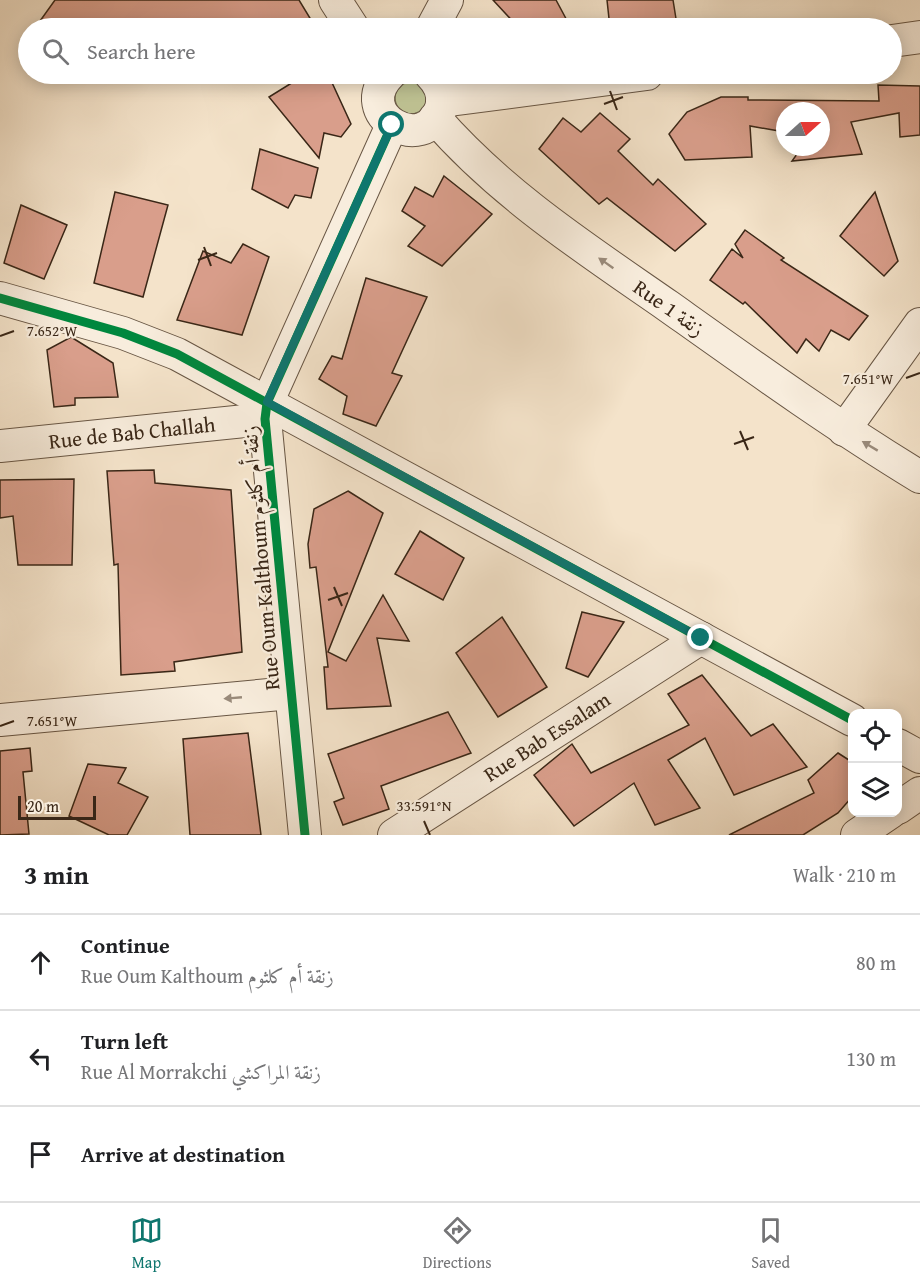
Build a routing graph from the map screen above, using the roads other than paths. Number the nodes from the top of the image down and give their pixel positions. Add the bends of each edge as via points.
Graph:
1 (336, 0) edge
2 (447, 0) edge
3 (347, 18) edge
4 (437, 18) edge
5 (920, 37) edge
6 (902, 39) edge
7 (382, 84) edge
8 (560, 84) edge
9 (436, 98) edge
10 (392, 125) junction
11 (0, 298) edge
12 (920, 324) edge
13 (266, 411) junction
14 (843, 430) junction
15 (0, 446) edge
16 (920, 477) edge
17 (701, 638) junction
18 (291, 693) junction
19 (848, 718) edge
20 (0, 720) edge
21 (902, 748) edge
22 (920, 757) edge
23 (920, 793) edge
24 (902, 805) edge
25 (885, 817) edge
26 (305, 835) edge
27 (394, 835) edge
28 (857, 835) edge

1 - 3 street
2 - 4 street
5 - 6 street
7 - 10 street via 380,108
8 - 9 street
9 - 10 street via 428,125 410,130
14 -> 9 street, Rue 1 زنقة via 564,234 477,162
10 - 13 street, Rue Oum Kalthoum زنقة أم كلثوم
11 - 13 street via 123,333 177,354
12 - 14 street
13 - 15 street, Rue de Bab Challah
13 - 17 street
13 - 18 street, Rue Oum Kalthoum زنقة أم كلثوم
16 -> 14 street, Rue 1 زنقة
17 - 19 street
17 - 27 street, Rue Bab Essalam
18 -> 20 street
18 - 26 street, Rue Oum Kalthoum زنقة أم كلثوم
21 - 22 street
23 - 24 street
25 - 28 street

